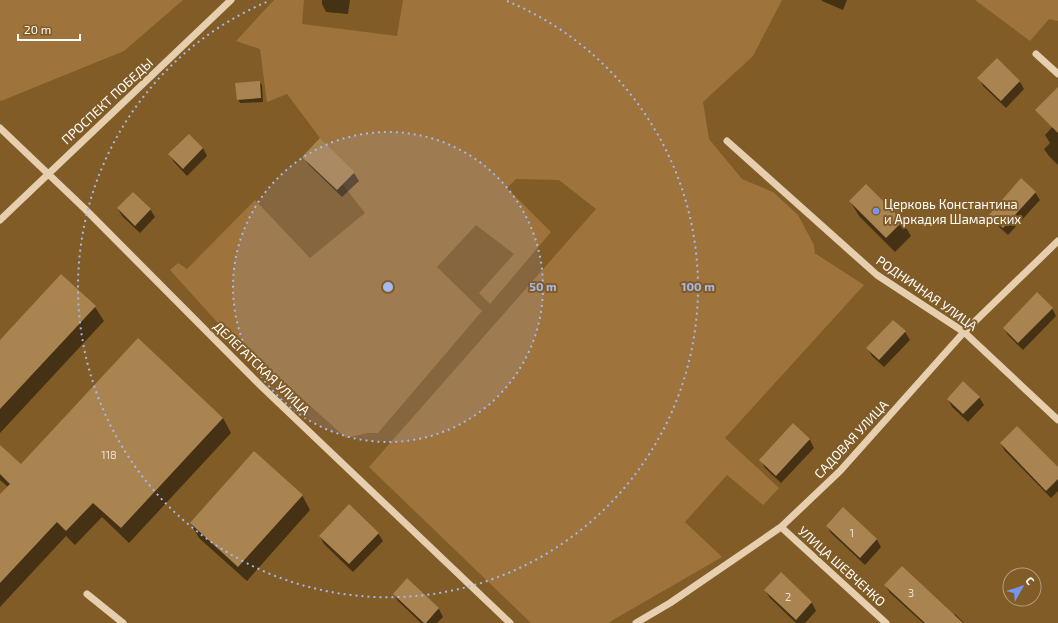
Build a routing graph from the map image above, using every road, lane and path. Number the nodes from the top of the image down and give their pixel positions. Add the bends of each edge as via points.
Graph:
1 (231, 0) edge
2 (1036, 54) dead end
3 (1058, 74) edge
4 (0, 128) edge
5 (727, 141) dead end
6 (48, 174) junction
7 (0, 220) edge
8 (1058, 241) edge
9 (964, 332) junction
10 (1058, 420) edge
11 (781, 528) junction
12 (87, 594) dead end
13 (123, 623) edge
14 (510, 623) edge
15 (636, 623) edge
16 (886, 623) edge

1 - 6 street, ПРОСПЕКТ ПОБЕДЫ
2 - 3 street
4 - 6 street, ДЕЛЕГАТСКАЯ УЛИЦА
5 - 9 street, РОДНИЧНАЯ УЛИЦА via 877,275
6 - 7 street, ПРОСПЕКТ ПОБЕДЫ
6 - 14 street, ДЕЛЕГАТСКАЯ УЛИЦА via 261,386
8 - 9 street, САДОВАЯ УЛИЦА
9 - 10 street, РОДНИЧНАЯ УЛИЦА
9 - 11 street, САДОВАЯ УЛИЦА via 840,471
11 - 15 street, САДОВАЯ УЛИЦА
11 - 16 street, УЛИЦА ШЕВЧЕНКО
12 - 13 street

